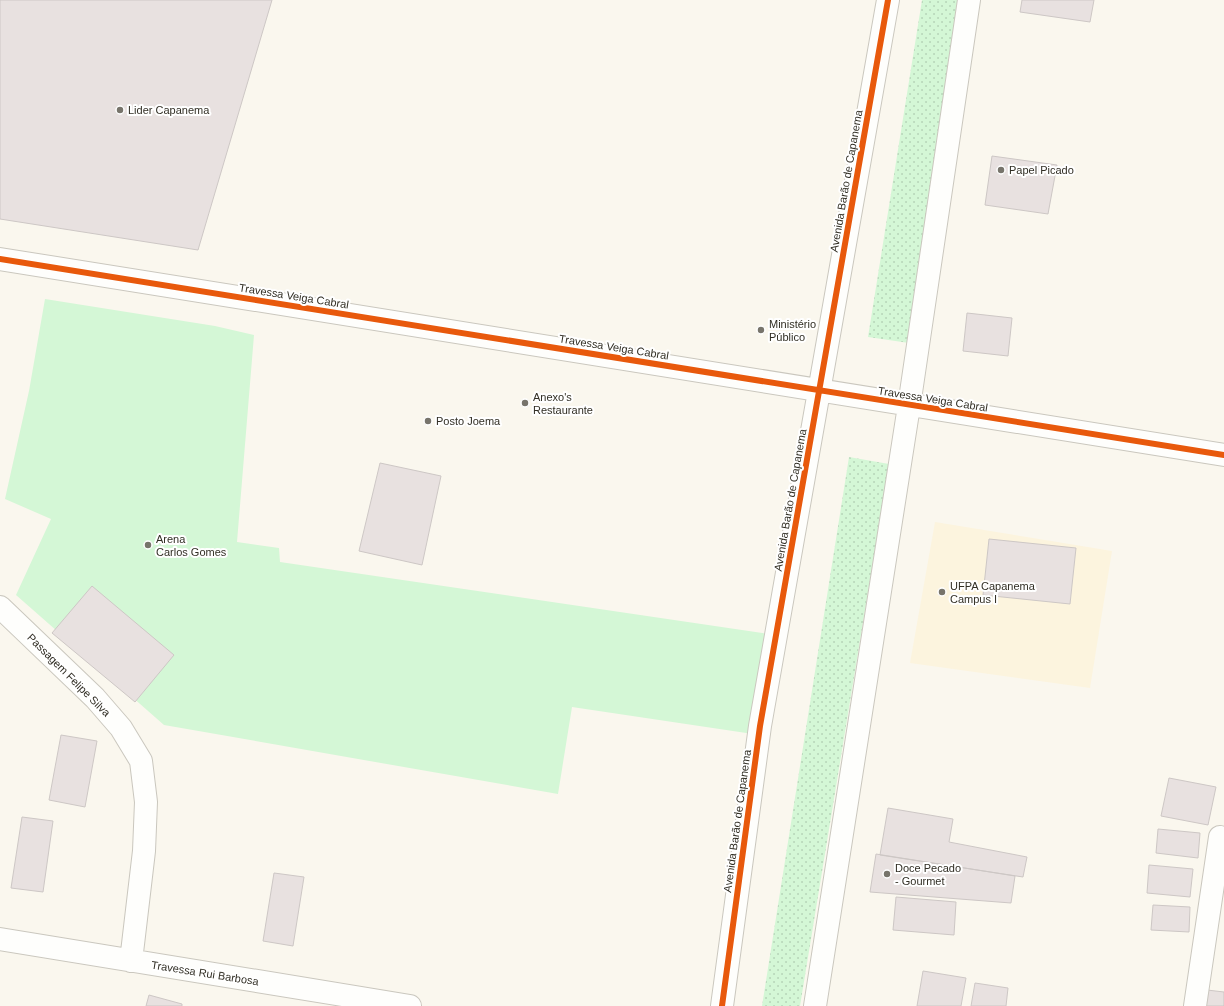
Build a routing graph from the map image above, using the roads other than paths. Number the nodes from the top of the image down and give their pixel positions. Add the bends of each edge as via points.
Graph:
1 (888, 0) edge
2 (969, 0) edge
3 (0, 259) edge
4 (819, 390) junction
5 (909, 406) junction
6 (1224, 455) edge
7 (0, 607) edge
8 (1220, 838) dead end
9 (0, 939) edge
10 (131, 961) junction
11 (410, 1006) edge
12 (722, 1006) edge
13 (815, 1006) edge
14 (1195, 1006) edge

1 - 4 street, Avenida Barão de Capanema
2 - 5 street
3 - 4 street, Travessa Veiga Cabral
4 - 5 street, Travessa Veiga Cabral
4 - 12 street, Avenida Barão de Capanema via 760,726
5 - 6 street, Travessa Veiga Cabral
5 - 13 street
7 - 10 street, Passagem Felipe Silva via 95,698 121,728 141,761 146,802 144,851
8 - 14 street
9 - 10 street, Travessa Rui Barbosa
10 - 11 street, Travessa Rui Barbosa

